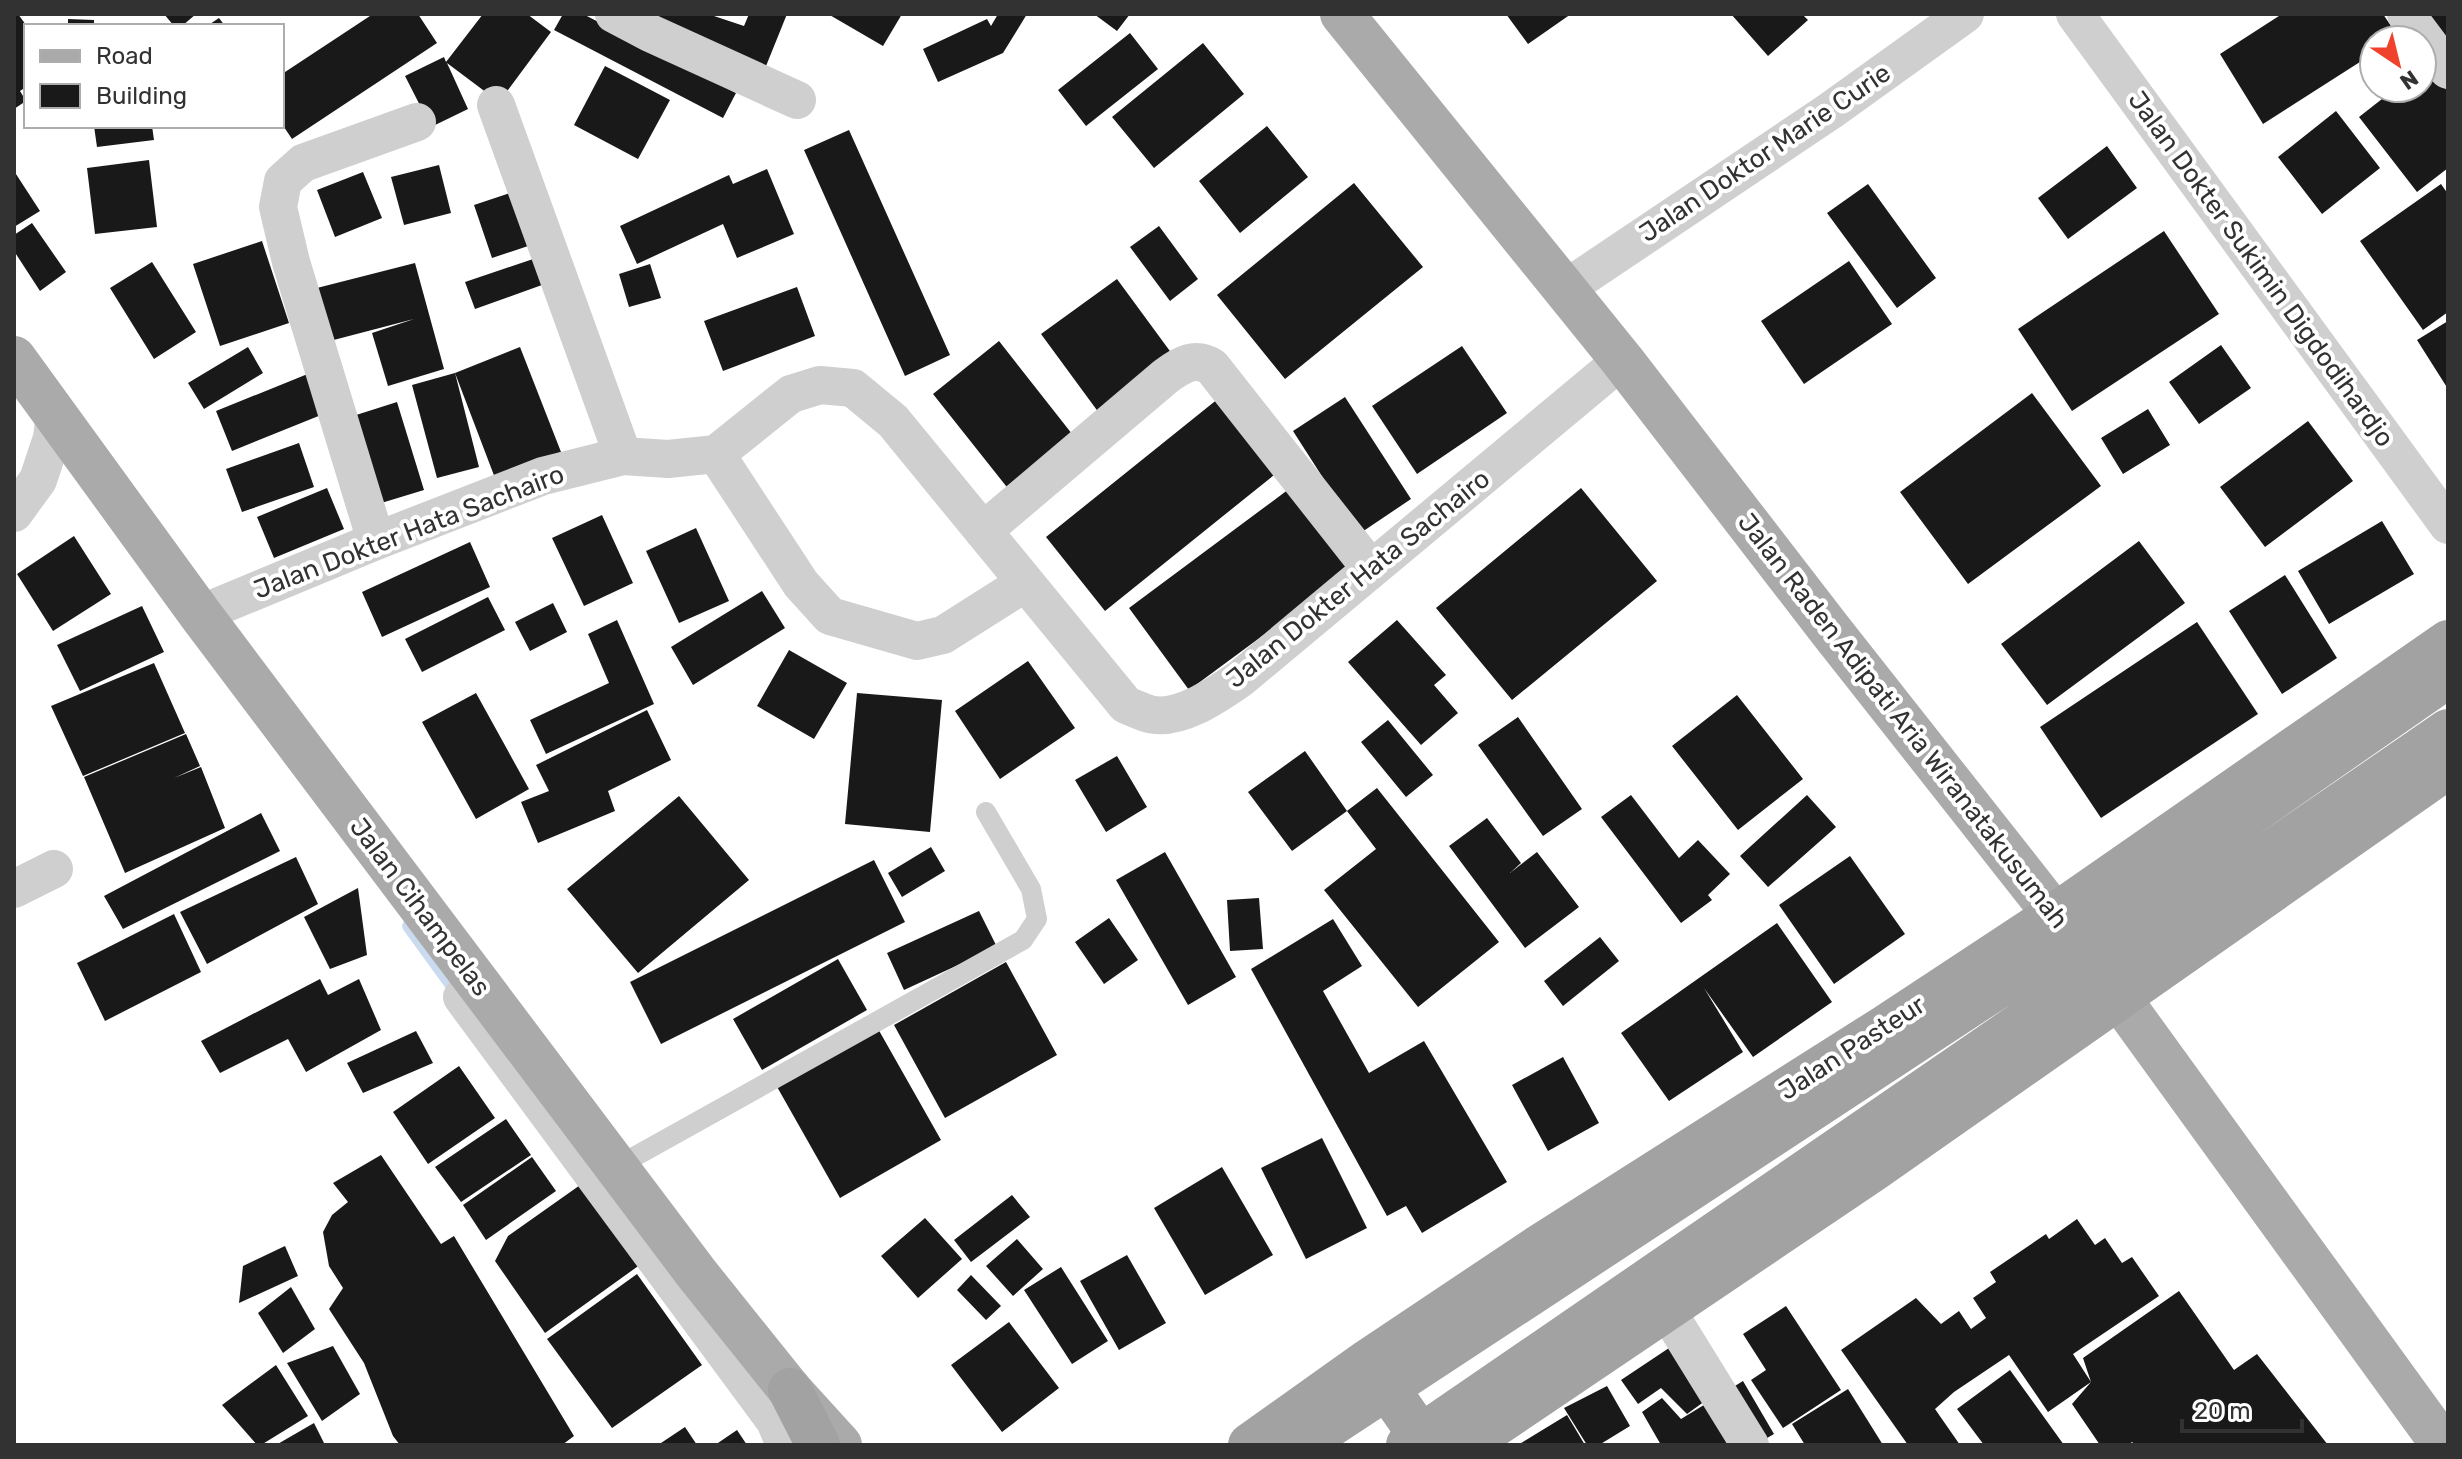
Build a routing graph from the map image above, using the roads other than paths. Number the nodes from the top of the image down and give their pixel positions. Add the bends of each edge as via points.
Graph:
1 (614, 14) edge
2 (1342, 14) edge
3 (1963, 14) edge
4 (2075, 14) edge
5 (2406, 14) edge
6 (2448, 70) edge
7 (797, 100) dead end
8 (496, 105) dead end
9 (417, 122) dead end
10 (1565, 289) junction
11 (14, 358) edge
12 (1622, 360) junction
13 (52, 432) junction
14 (716, 454) junction
15 (623, 456) junction
16 (14, 513) edge
17 (2448, 525) edge
18 (983, 531) junction
19 (376, 541) junction
20 (1371, 569) junction
21 (1025, 583) junction
22 (200, 614) junction
23 (2448, 642) edge
24 (2448, 676) edge
25 (2448, 731) edge
26 (2448, 767) edge
27 (305, 782) dead end
28 (986, 812) dead end
29 (54, 869) dead end
30 (14, 889) edge
31 (2055, 915) junction
32 (2119, 998) junction
33 (616, 1167) junction
34 (1666, 1309) junction
35 (1368, 1361) junction
36 (790, 1390) junction
37 (785, 1445) edge
38 (818, 1445) edge
39 (840, 1445) edge
40 (1250, 1445) edge
41 (1300, 1445) edge
42 (1408, 1445) edge
43 (1427, 1445) edge
44 (1465, 1445) edge
45 (1750, 1445) edge
46 (2443, 1445) edge

1 - 7 street
2 - 10 main road, Jalan Raden Adipati Aria Wiranatakusumah
3 - 10 street, Jalan Doktor Marie Curie via 1830,111
4 - 17 street, Jalan Dokter Sukimin Digdodihardjo
5 - 6 street
8 - 15 street
9 - 19 street via 303,163 283,181 278,207
10 - 12 main road, Jalan Raden Adipati Aria Wiranatakusumah
11 - 13 main road, Jalan Cihampelas
12 - 20 street, Jalan Dokter Hata Sachairo
12 - 31 main road, Jalan Raden Adipati Aria Wiranatakusumah
13 - 16 street via 38,480
13 - 22 main road, Jalan Cihampelas
14 - 15 street, Jalan Dokter Hata Sachairo
14 - 18 street, Jalan Dokter Hata Sachairo via 791,394 820,385 853,388 893,421
14 - 21 street via 801,584 830,616 917,641 943,635
15 - 19 street, Jalan Dokter Hata Sachairo via 543,476
18 - 20 street via 1180,365 1203,361
18 - 21 street, Jalan Dokter Hata Sachairo
19 - 22 street, Jalan Dokter Hata Sachairo
20 - 21 street, Jalan Dokter Hata Sachairo via 1210,699 1180,712 1152,715 1126,705
22 - 33 main road, Jalan Cihampelas
23 - 31 highway, Jalan Pasteur
24 - 41 highway, bridge via 2052,951
25 - 42 highway, bridge
26 - 32 highway
27 - 37 street via 775,1421
28 - 33 lane via 1031,889 1037,919 1023,940
29 - 30 street
31 - 32 main road, Jalan Raden Adipati Aria Wiranatakusumah
31 - 35 highway, Jalan Pasteur
32 - 34 highway
32 - 46 main road, Jalan Raden Adipati Aria Wiranatakusumah
33 - 36 main road, Jalan Cihampelas
34 - 44 highway
34 - 45 street
35 - 40 highway, Jalan Pasteur
35 - 43 highway
36 - 38 highway
36 - 39 main road, Jalan Cihampelas

